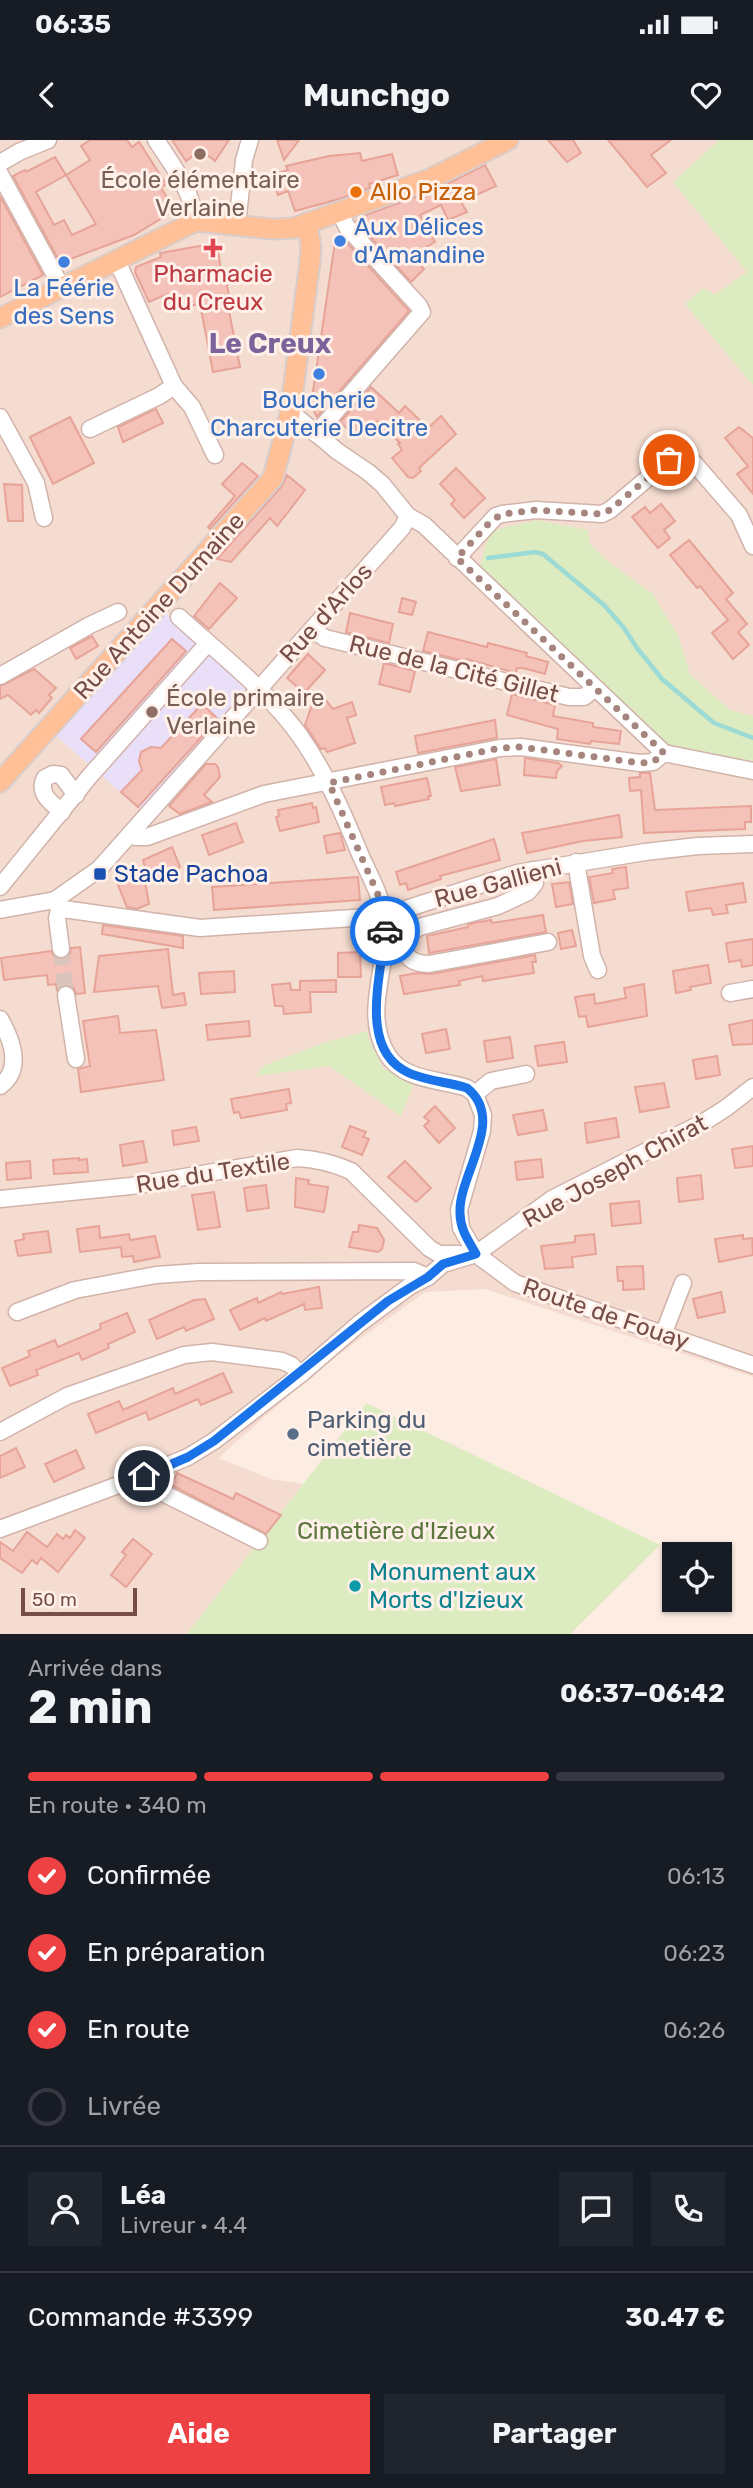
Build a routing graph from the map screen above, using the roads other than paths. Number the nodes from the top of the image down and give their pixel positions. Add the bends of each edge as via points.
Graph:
1 (48, 140) edge
2 (156, 140) edge
3 (250, 140) edge
4 (508, 140) edge
5 (0, 163) edge
6 (0, 174) edge
7 (339, 211) junction
8 (196, 221) junction
9 (307, 223) junction
10 (237, 225) junction
11 (117, 261) junction
12 (61, 286) junction
13 (0, 317) edge
14 (174, 386) junction
15 (290, 414) junction
16 (0, 417) edge
17 (90, 429) dead end
18 (316, 434) junction
19 (215, 455) dead end
20 (408, 516) junction
21 (44, 517) dead end
22 (753, 546) edge
23 (457, 558) junction
24 (118, 612) dead end
25 (179, 617) dead end
26 (313, 630) junction
27 (208, 643) junction
28 (0, 676) edge
29 (259, 688) junction
30 (594, 689) junction
31 (664, 753) junction
32 (753, 771) edge
33 (0, 782) edge
34 (329, 783) junction
35 (80, 790) junction
36 (62, 812) junction
37 (130, 834) junction
38 (753, 844) edge
39 (576, 862) junction
40 (533, 870) junction
41 (0, 887) edge
42 (58, 904) junction
43 (0, 910) edge
44 (384, 916) junction
45 (548, 942) dead end
46 (61, 949) tunnel mouth
47 (598, 970) dead end
48 (753, 989) edge
49 (730, 993) dead end
50 (66, 995) tunnel mouth
51 (0, 1019) edge
52 (76, 1059) dead end
53 (526, 1074) dead end
54 (0, 1086) edge
55 (753, 1087) edge
56 (475, 1094) junction
57 (0, 1199) edge
58 (476, 1254) junction
59 (428, 1277) junction
60 (683, 1283) dead end
61 (17, 1312) dead end
62 (663, 1335) junction
63 (753, 1364) edge
64 (301, 1374) junction
65 (0, 1432) edge
66 (144, 1476) junction
67 (0, 1529) edge
68 (259, 1541) dead end

1 - 5 street
2 - 8 street via 186,186
3 - 10 street
4 - 7 main road via 430,179
6 - 12 street
7 - 9 main road
7 - 18 street via 347,227 422,312
8 - 10 main road
8 - 11 main road
9 - 10 main road via 283,229
9 - 15 main road, Rue Antoine Dumaine via 310,261
11 - 12 main road
11 - 14 street
12 - 13 main road
14 - 17 street
14 - 19 street via 192,407
15 - 18 street
15 - 33 main road, Rue Antoine Dumaine via 277,469 268,485
16 - 21 street via 36,483
18 - 20 street via 382,484
20 - 23 street
20 - 26 street, Rue d'Arlos
22 - 23 street via 739,514 694,463 682,456 669,460 602,514 536,510 496,516
23 - 30 street
24 - 28 street
25 - 27 street
26 - 29 street, Rue d'Arlos
26 - 30 street, Rue de la Cité Gillet via 325,638 569,697 584,697
27 - 29 street
27 - 35 street
29 - 34 street via 299,735
29 - 37 street, Rue d'Arlos
30 - 31 street
31 - 32 street
31 - 34 street via 653,762 640,763 500,748
34 - 37 street via 252,798 147,837
34 - 44 street
35 - 36 street
35 - 36 street via 61,775 45,778 43,791
36 - 41 street
37 - 42 street, Rue d'Arlos
38 - 39 street, Rue Gallieni via 693,846
39 - 40 street, Rue Gallieni
39 - 47 street
40 - 44 street, Rue Gallieni
40 - 45 street via 535,883 528,892 481,912 413,930 404,940 404,950 414,962 429,964
42 - 43 street, Rue Gallieni
42 - 44 street, Rue Gallieni via 200,928
42 - 46 street
44 - 56 street via 376,998 383,1047 406,1072
48 - 49 street
50 - 52 street
51 - 54 street via 10,1037 14,1063 9,1079
53 - 56 street via 491,1081
55 - 58 street, Rue Joseph Chirat via 704,1122 552,1199
56 - 58 street via 483,1115 482,1131 459,1209 461,1228
57 - 58 street, Rue du Textile via 131,1186 297,1158 317,1159 351,1171 439,1254
58 - 59 street via 443,1264
58 - 62 street, Route de Fouay via 515,1283
59 - 61 street via 414,1271 181,1273 75,1290
59 - 64 street via 379,1309
60 - 62 street
62 - 63 street, Route de Fouay
64 - 65 street via 282,1361 198,1352 67,1396
64 - 66 street via 214,1441
66 - 67 street
66 - 68 street via 155,1489

